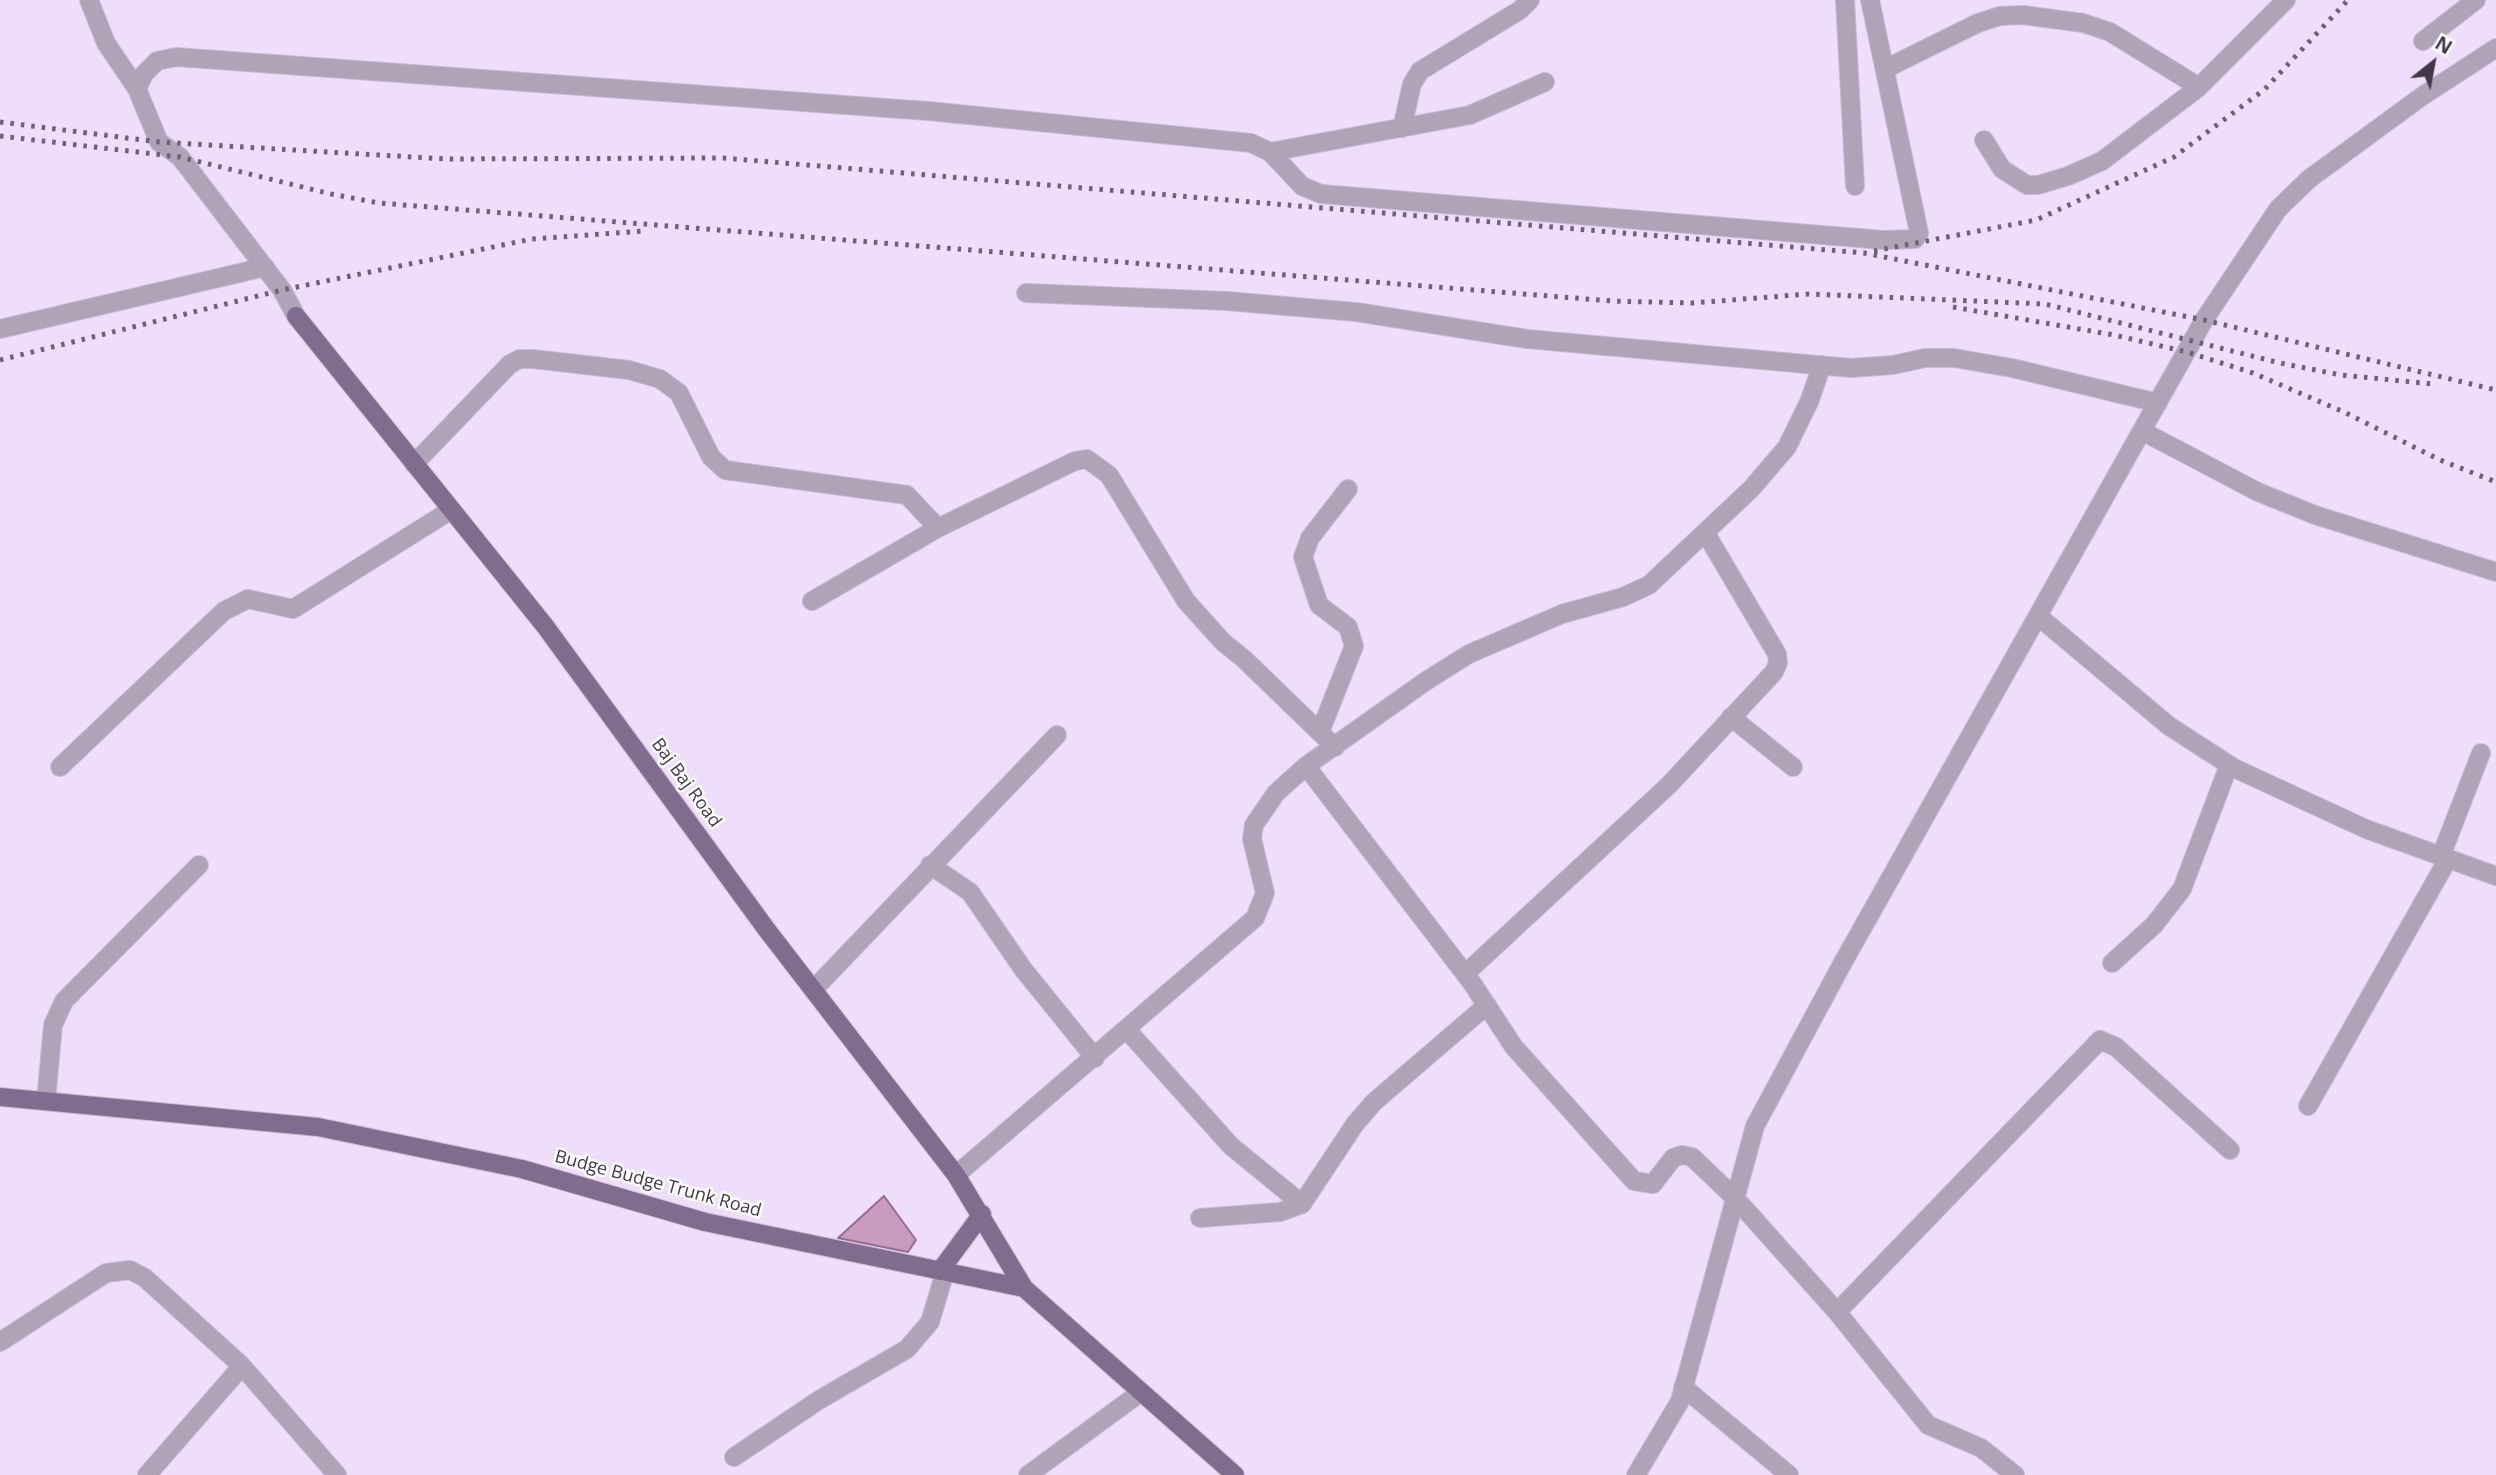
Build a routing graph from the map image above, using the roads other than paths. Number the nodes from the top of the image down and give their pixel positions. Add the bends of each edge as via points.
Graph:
1 (89, 0) edge
2 (1530, 0) edge
3 (1845, 0) edge
4 (1870, 0) edge
5 (2286, 0) edge
6 (2476, 0) edge
7 (2423, 41) dead end
8 (2496, 48) edge
9 (1885, 69) junction
10 (1545, 82) dead end
11 (2199, 87) junction
12 (137, 89) junction
13 (1402, 128) junction
14 (1983, 140) dead end
15 (1270, 152) junction
16 (1855, 186) dead end
17 (265, 267) junction
18 (1026, 293) dead end
19 (296, 316) joint
20 (0, 329) edge
21 (1822, 365) junction
22 (2158, 403) junction
23 (2142, 431) junction
24 (414, 464) junction
25 (1348, 489) dead end
26 (451, 510) junction
27 (937, 528) junction
28 (1705, 531) junction
29 (2496, 572) edge
30 (812, 601) dead end
31 (2038, 616) junction
32 (1731, 717) junction
33 (1320, 732) junction
34 (1057, 735) dead end
35 (1335, 747) junction
36 (2481, 753) dead end
37 (2229, 765) junction
38 (1306, 766) junction
39 (60, 767) dead end
40 (1793, 767) dead end
41 (2445, 857) junction
42 (199, 865) dead end
43 (930, 865) junction
44 (2496, 876) edge
45 (2112, 963) dead end
46 (1465, 974) junction
47 (813, 990) junction
48 (1487, 1005) junction
49 (1127, 1030) junction
50 (1095, 1058) junction
51 (0, 1097) edge
52 (46, 1101) junction
53 (2308, 1106) dead end
54 (2230, 1150) dead end
55 (956, 1175) junction
56 (1735, 1198) junction
57 (1302, 1204) junction
58 (982, 1214) junction
59 (1200, 1218) dead end
60 (943, 1271) junction
61 (1024, 1288) junction
62 (1837, 1312) junction
63 (0, 1342) edge
64 (242, 1366) junction
65 (1684, 1387) junction
66 (1141, 1392) junction
67 (734, 1457) dead end
68 (147, 1475) edge
69 (337, 1475) edge
70 (1028, 1475) edge
71 (1236, 1475) edge
72 (1636, 1475) edge
73 (1788, 1475) edge
74 (2015, 1475) edge

1 - 12 street via 106,43
2 - 13 street via 1420,71 1412,83
3 - 16 street
4 - 9 street
5 - 11 street
6 - 7 street
8 - 22 street via 2309,179 2278,209 2204,320
9 - 11 street via 1978,23 2023,15 2083,23 2110,32
9 - 15 street via 1919,233 1915,239 1321,194 1302,186
10 - 13 street via 1470,115
11 - 14 street via 2102,161 2038,185 2013,178
12 - 15 street via 157,61 176,57 928,111 1251,143
12 - 17 street via 159,142 180,157
13 - 15 street
17 - 19 street
17 - 20 street
18 - 21 street via 1343,311 1527,339
19 - 24 main road, Baj Baj Road
21 - 22 street via 1851,368 1954,358
21 - 28 street via 1787,447 1751,489
22 - 23 street
23 - 29 street via 2258,492 2315,515
23 - 31 street
24 - 26 main road, Baj Baj Road
24 - 27 street via 520,359 629,370 660,379 679,393 711,457 724,470 907,495
25 - 33 street via 1310,538 1303,557 1319,605 1348,627 1354,646
26 - 39 street via 293,609 248,599 224,611
26 - 47 main road, Baj Baj Road via 545,626
27 - 30 street
27 - 33 street via 1075,461 1087,458 1095,462 1108,475 1186,601
28 - 32 street via 1777,654 1774,672
28 - 35 street via 1649,585 1562,614 1469,654
31 - 37 street via 2169,726
31 - 56 street via 1755,1126
32 - 40 street
32 - 46 street via 1669,785
33 - 35 street
34 - 43 street
35 - 38 street
36 - 41 street
37 - 41 street via 2366,829
37 - 45 street via 2182,889 2154,925
38 - 46 street
38 - 49 street via 1276,793 1254,825 1252,839 1265,893 1255,918
41 - 44 street
41 - 53 street
42 - 52 street via 64,1001 53,1025
43 - 47 street
43 - 50 street via 977,900 1023,969
46 - 48 street
47 - 55 main road, Baj Baj Road
48 - 56 street via 1548,1088 1634,1181 1653,1184 1673,1158 1682,1155 1692,1157
48 - 57 street via 1374,1102
49 - 50 street
49 - 57 street via 1231,1146
50 - 55 street
51 - 52 main road, Budge Budge Trunk Road
52 - 60 main road, Budge Budge Trunk Road via 317,1127 522,1169 705,1222
54 - 62 street via 2116,1047 2099,1040
55 - 58 main road, Baj Baj Road
56 - 62 street
56 - 65 street
57 - 59 street via 1280,1212
58 - 60 main road
58 - 61 main road, Baj Baj Road
60 - 61 main road, Budge Budge Trunk Road
60 - 67 street via 930,1322 906,1349
61 - 66 main road
62 - 74 street via 1928,1425 1981,1448
63 - 64 street via 106,1273 130,1270 145,1278
64 - 68 street
64 - 69 street
65 - 72 street via 1681,1401
65 - 73 street
66 - 70 street
66 - 71 main road

